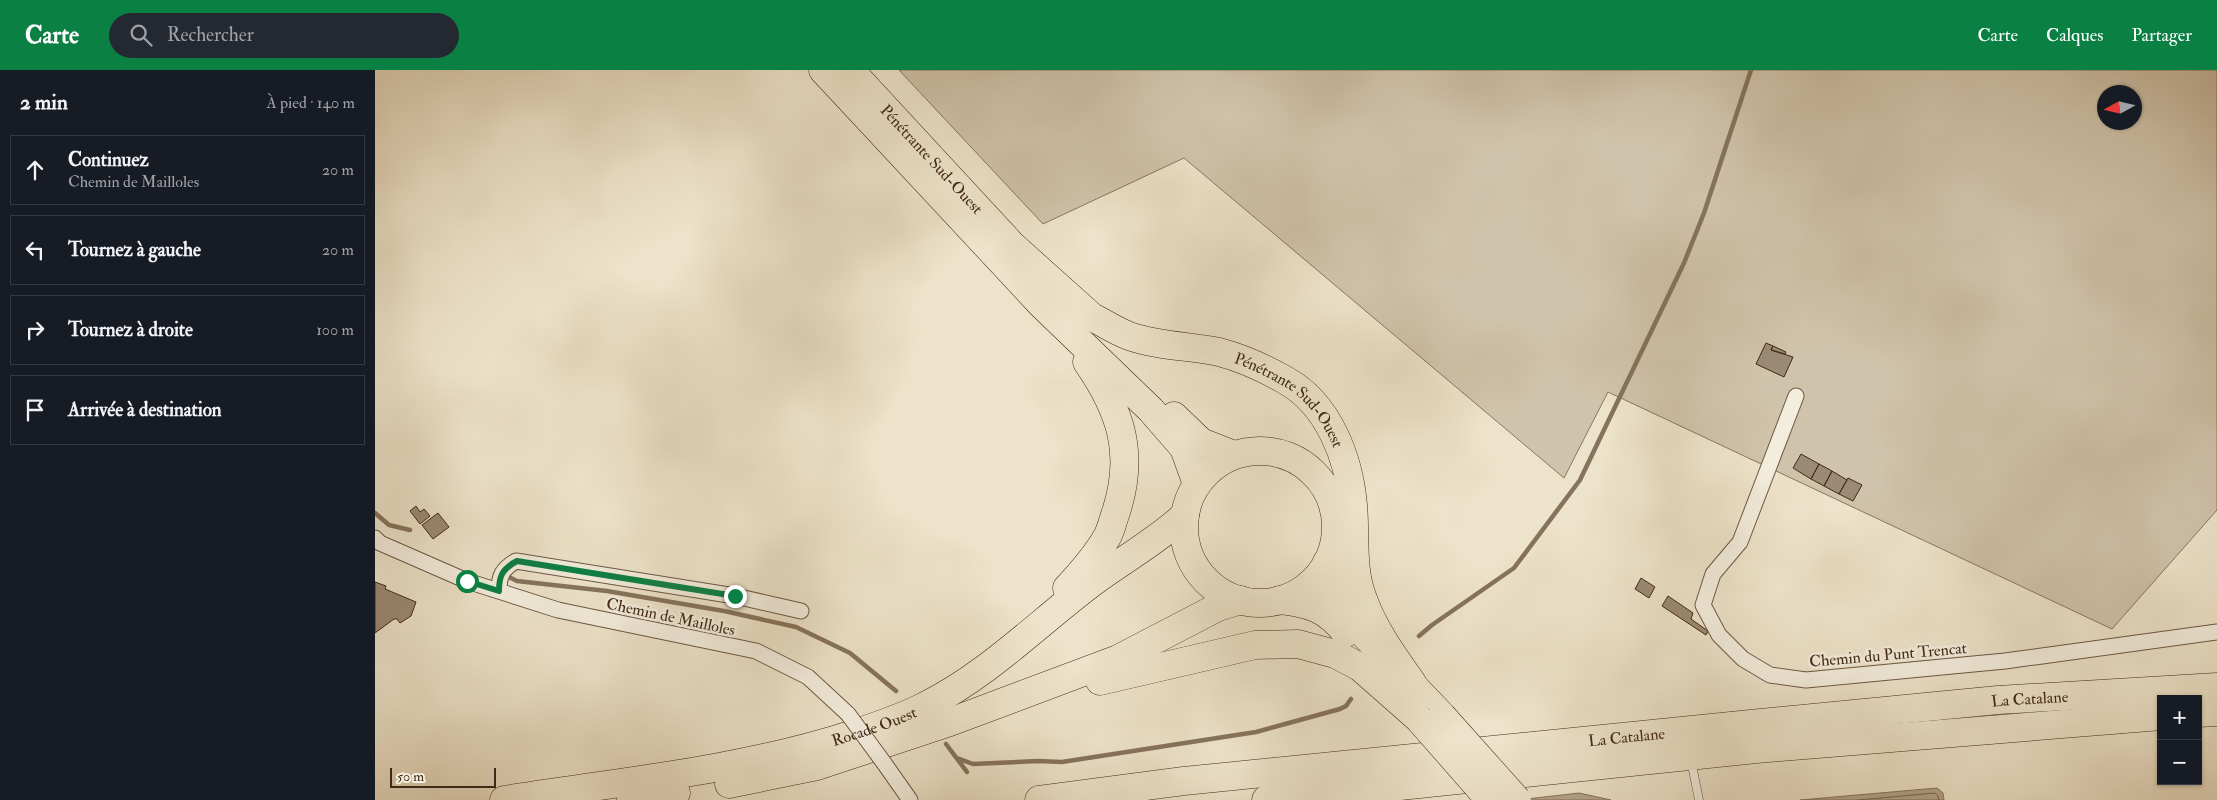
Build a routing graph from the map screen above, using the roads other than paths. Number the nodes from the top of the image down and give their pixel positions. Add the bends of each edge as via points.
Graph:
1 (823, 70) edge
2 (850, 70) edge
3 (1014, 247) junction
4 (1041, 304) junction
5 (1796, 396) dead end
6 (1234, 455) junction
7 (1197, 484) junction
8 (1185, 515) junction
9 (375, 538) edge
10 (1327, 562) junction
11 (499, 591) junction
12 (1241, 600) junction
13 (1280, 600) junction
14 (801, 611) dead end
15 (2217, 632) edge
16 (1023, 638) junction
17 (1413, 684) junction
18 (2217, 686) edge
19 (2217, 712) edge
20 (2202, 713) edge
21 (966, 716) junction
22 (2157, 716) edge
23 (1430, 717) junction
24 (1691, 756) junction
25 (503, 800) edge
26 (631, 800) edge
27 (910, 800) edge
28 (1039, 800) edge
29 (1266, 800) edge
30 (1490, 800) edge
31 (1517, 800) edge
32 (1699, 800) edge

1 - 4 highway
2 - 3 highway, Pénétrante Sud-Ouest
3 - 6 highway, Pénétrante Sud-Ouest via 1179,422 1201,442
3 - 17 highway, Pénétrante Sud-Ouest via 1092,317 1129,336 1219,352 1249,361 1305,394 1337,440 1349,471 1356,570 1362,599 1384,642
4 - 7 highway via 1151,410 1183,448
4 - 16 highway via 1088,363 1107,393 1122,431 1126,467 1108,535 1089,563
5 - 15 street, Chemin du Punt Trencat via 1740,542 1713,574 1703,605 1719,635 1743,659 1771,675 1806,680 2005,661
6 - 7 highway, Rocade Ouest via 1207,472
6 - 10 highway, Rocade Ouest via 1250,451 1283,454 1298,461 1322,483 1335,514 1336,530
7 - 8 highway, Rocade Ouest
8 - 12 highway, Rocade Ouest via 1186,543 1197,568 1216,588
8 - 16 highway, Rocade Ouest
9 - 11 street, Chemin de Mailloles via 467,581
10 - 13 highway, Rocade Ouest via 1308,586
10 - 17 highway, Pénétrante Sud-Ouest via 1340,609
11 - 14 street via 499,577 504,569 517,561 735,596
11 - 27 street, Chemin de Mailloles, bridge via 558,610 756,651 809,677 848,714
12 - 13 highway, Rocade Ouest via 1254,603
12 - 21 highway, Rocade Ouest via 1218,607 1119,659
13 - 23 highway, Pénétrante Sud-Ouest via 1307,603 1324,612
16 - 25 highway, Rocade Ouest via 954,690 885,724 733,764
17 - 23 highway, Pénétrante Sud-Ouest
18 - 28 highway, La Catalane via 1998,700 1184,781
19 - 20 highway
21 - 23 highway via 1200,657 1276,643 1298,644 1335,654 1360,667
21 - 26 highway, Rocade Ouest via 817,766
22 - 24 highway, La Catalane
23 - 30 highway, Pénétrante Sud-Ouest, bridge
23 - 31 highway, bridge
24 - 29 highway, La Catalane
24 - 32 lane

